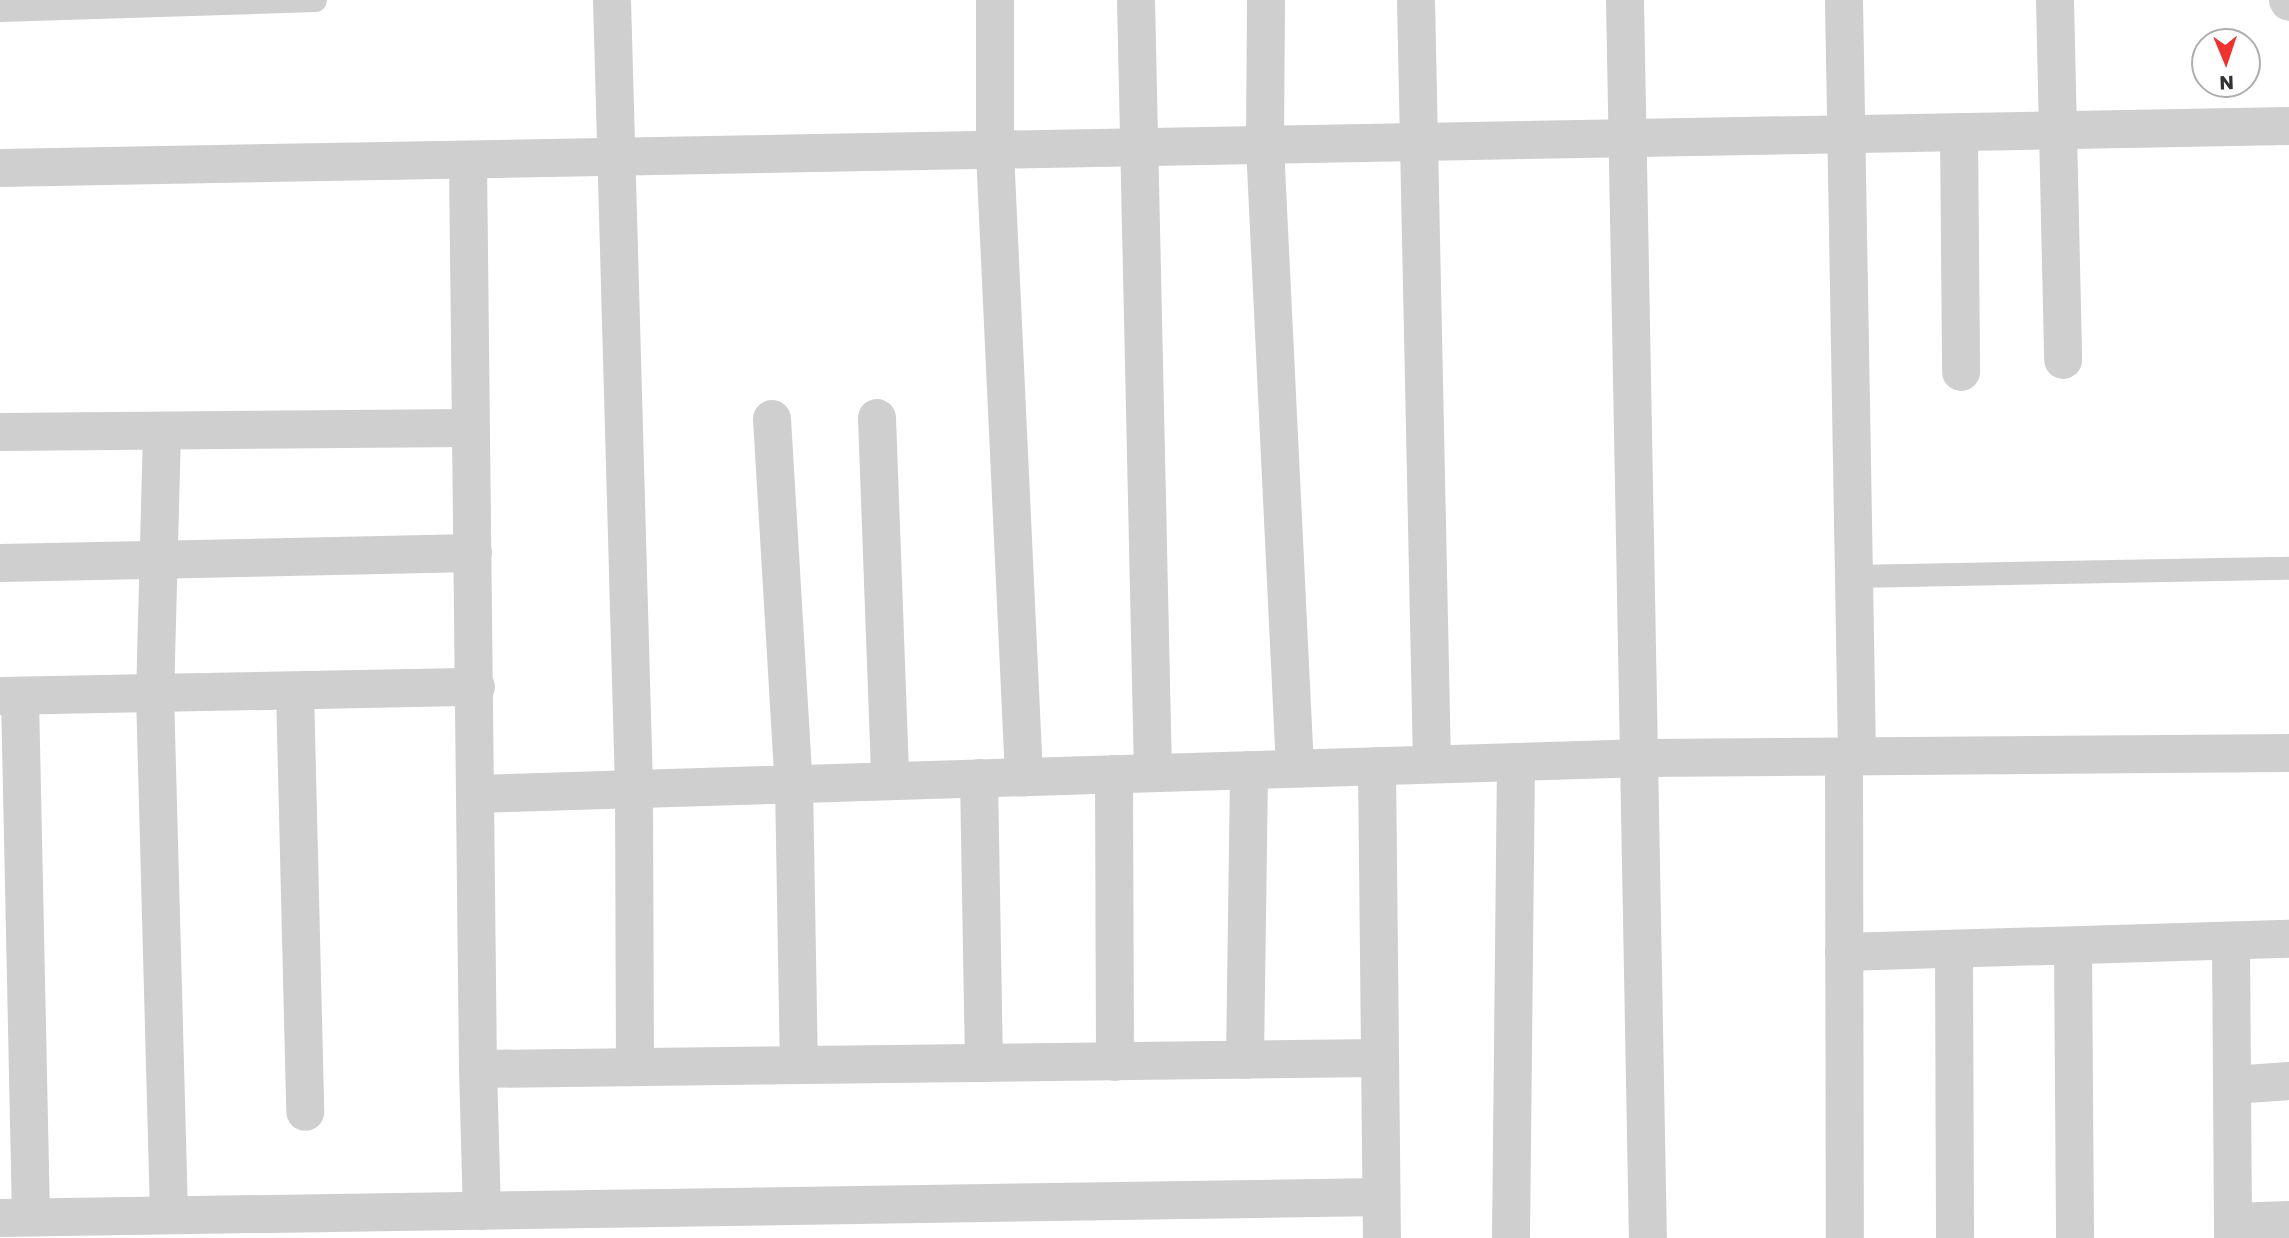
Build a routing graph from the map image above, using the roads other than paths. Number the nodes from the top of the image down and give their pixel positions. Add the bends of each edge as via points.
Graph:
1 (315, 0) edge
2 (612, 0) edge
3 (995, 0) edge
4 (1136, 0) edge
5 (1266, 0) edge
6 (1416, 0) edge
7 (1625, 0) edge
8 (1844, 0) edge
9 (2055, 0) edge
10 (0, 10) edge
11 (2289, 125) edge
12 (2060, 130) junction
13 (1959, 132) junction
14 (1846, 135) junction
15 (1627, 139) junction
16 (1420, 144) junction
17 (1265, 146) junction
18 (1138, 149) junction
19 (995, 152) junction
20 (614, 159) junction
21 (468, 161) junction
22 (0, 168) edge
23 (2063, 360) dead end
24 (1961, 372) dead end
25 (877, 418) dead end
26 (772, 419) dead end
27 (470, 428) junction
28 (162, 431) junction
29 (0, 432) edge
30 (473, 553) junction
31 (157, 560) junction
32 (0, 563) edge
33 (2289, 568) edge
34 (1854, 576) junction
35 (476, 687) junction
36 (295, 691) junction
37 (155, 693) junction
38 (10, 696) edge
39 (2289, 753) edge
40 (1851, 757) junction
41 (1644, 758) junction
42 (1516, 762) junction
43 (1432, 764) junction
44 (1377, 766) junction
45 (1295, 768) junction
46 (1249, 770) junction
47 (1153, 773) junction
48 (1114, 774) junction
49 (1024, 777) junction
50 (979, 778) junction
51 (890, 781) junction
52 (794, 784) junction
53 (634, 789) junction
54 (475, 794) junction
55 (2289, 939) edge
56 (2231, 941) junction
57 (2073, 946) junction
58 (1954, 949) junction
59 (1844, 953) junction
60 (1380, 1058) junction
61 (1245, 1060) junction
62 (1115, 1062) junction
63 (984, 1063) junction
64 (799, 1065) junction
65 (635, 1067) junction
66 (478, 1069) junction
67 (2289, 1081) edge
68 (2232, 1084) junction
69 (305, 1112) dead end
70 (1381, 1197) junction
71 (482, 1211) junction
72 (169, 1215) junction
73 (15, 1218) edge
74 (2289, 1220) edge
75 (2233, 1230) edge
76 (1381, 1238) edge
77 (1511, 1238) edge
78 (1648, 1238) edge
79 (1845, 1238) edge
80 (1955, 1238) edge
81 (2075, 1238) edge

1 - 10 lane
2 - 20 street
3 - 19 street
4 - 18 street
5 - 17 street
6 - 16 street
7 - 15 street
8 - 14 street
9 - 12 street
11 - 12 street
12 - 13 street
12 - 23 street
13 - 14 street
13 - 24 street
14 - 15 street
14 - 34 street
15 - 16 street
15 - 41 street
16 - 17 street
16 - 43 street
17 - 18 street
17 - 45 street
18 - 19 street
18 - 47 street
19 - 20 street
19 - 49 street
20 - 21 street
20 - 53 street
21 - 22 street
21 - 27 street
25 - 51 street
26 - 52 street
27 - 28 street
27 - 30 street
28 - 29 street
28 - 31 street
30 - 31 street
30 - 35 street
31 - 32 street
31 - 37 street
33 - 34 lane
34 - 40 street
35 - 36 street
35 - 54 street
36 - 37 street
36 - 69 street
37 - 38 street
37 - 72 street
38 - 73 street
39 - 40 street
40 - 41 street
40 - 59 street
41 - 42 street
41 - 78 street
42 - 43 street
42 - 77 street
43 - 44 street
44 - 45 street
44 - 60 street
45 - 46 street
46 - 47 street
46 - 61 street
47 - 48 street
48 - 49 street
48 - 62 street
49 - 50 street
50 - 51 street
50 - 63 street
51 - 52 street
52 - 53 street
52 - 64 street
53 - 54 street
53 - 65 street
54 - 66 street
55 - 56 street
56 - 57 street
56 - 68 street
57 - 58 street
57 - 81 street
58 - 59 street
58 - 80 street
59 - 79 street
60 - 61 street
60 - 70 street
61 - 62 street
62 - 63 street
63 - 64 street
64 - 65 street
65 - 66 street
66 - 71 street
67 - 68 street
68 - 75 street
70 - 71 street
70 - 76 street
71 - 72 street
72 - 73 street
74 - 75 street

